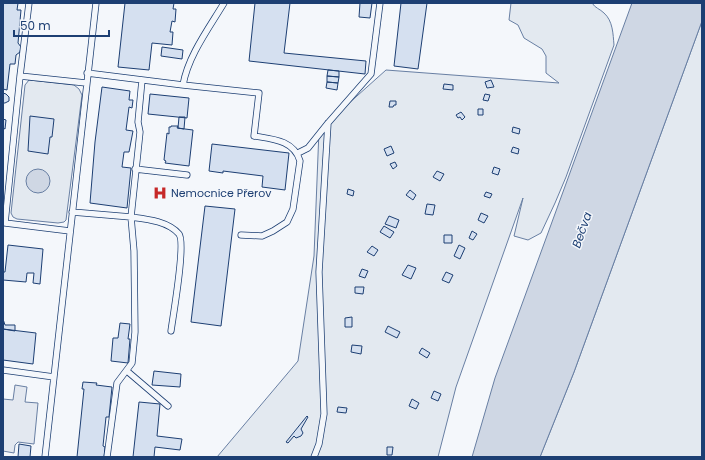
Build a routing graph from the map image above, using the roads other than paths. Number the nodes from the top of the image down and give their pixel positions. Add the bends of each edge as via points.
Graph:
1 (29, 3) edge
2 (96, 3) edge
3 (224, 3) edge
4 (380, 3) edge
5 (88, 73) junction
6 (20, 76) junction
7 (142, 80) junction
8 (86, 83) junction
9 (183, 86) junction
10 (328, 123) junction
11 (298, 153) junction
12 (136, 169) junction
13 (187, 175) dead end
14 (72, 212) junction
15 (130, 217) junction
16 (70, 231) junction
17 (241, 235) dead end
18 (171, 331) dead end
19 (3, 370) edge
20 (127, 371) junction
21 (54, 377) junction
22 (168, 406) dead end
23 (45, 457) edge
24 (107, 457) edge
25 (314, 457) edge

1 - 6 lane
2 - 5 lane
3 - 9 lane via 197,48 184,77
4 - 10 lane via 371,74
5 - 7 lane
5 - 8 lane
6 - 8 lane
6 - 16 lane via 5,223
7 - 9 lane
7 - 12 lane
8 - 14 lane
9 - 11 lane via 259,92 254,136 279,140
10 - 11 lane via 308,148
10 - 25 lane via 319,272 324,414
11 - 17 lane via 300,161 293,209 287,222 262,236
12 - 13 lane
12 - 15 lane
14 - 15 lane
14 - 16 lane
15 - 18 lane via 161,223 181,238
15 - 20 lane via 134,250 134,332 132,363
16 - 21 lane
19 - 21 lane
20 - 22 lane
20 - 24 lane via 117,383
21 - 23 lane

